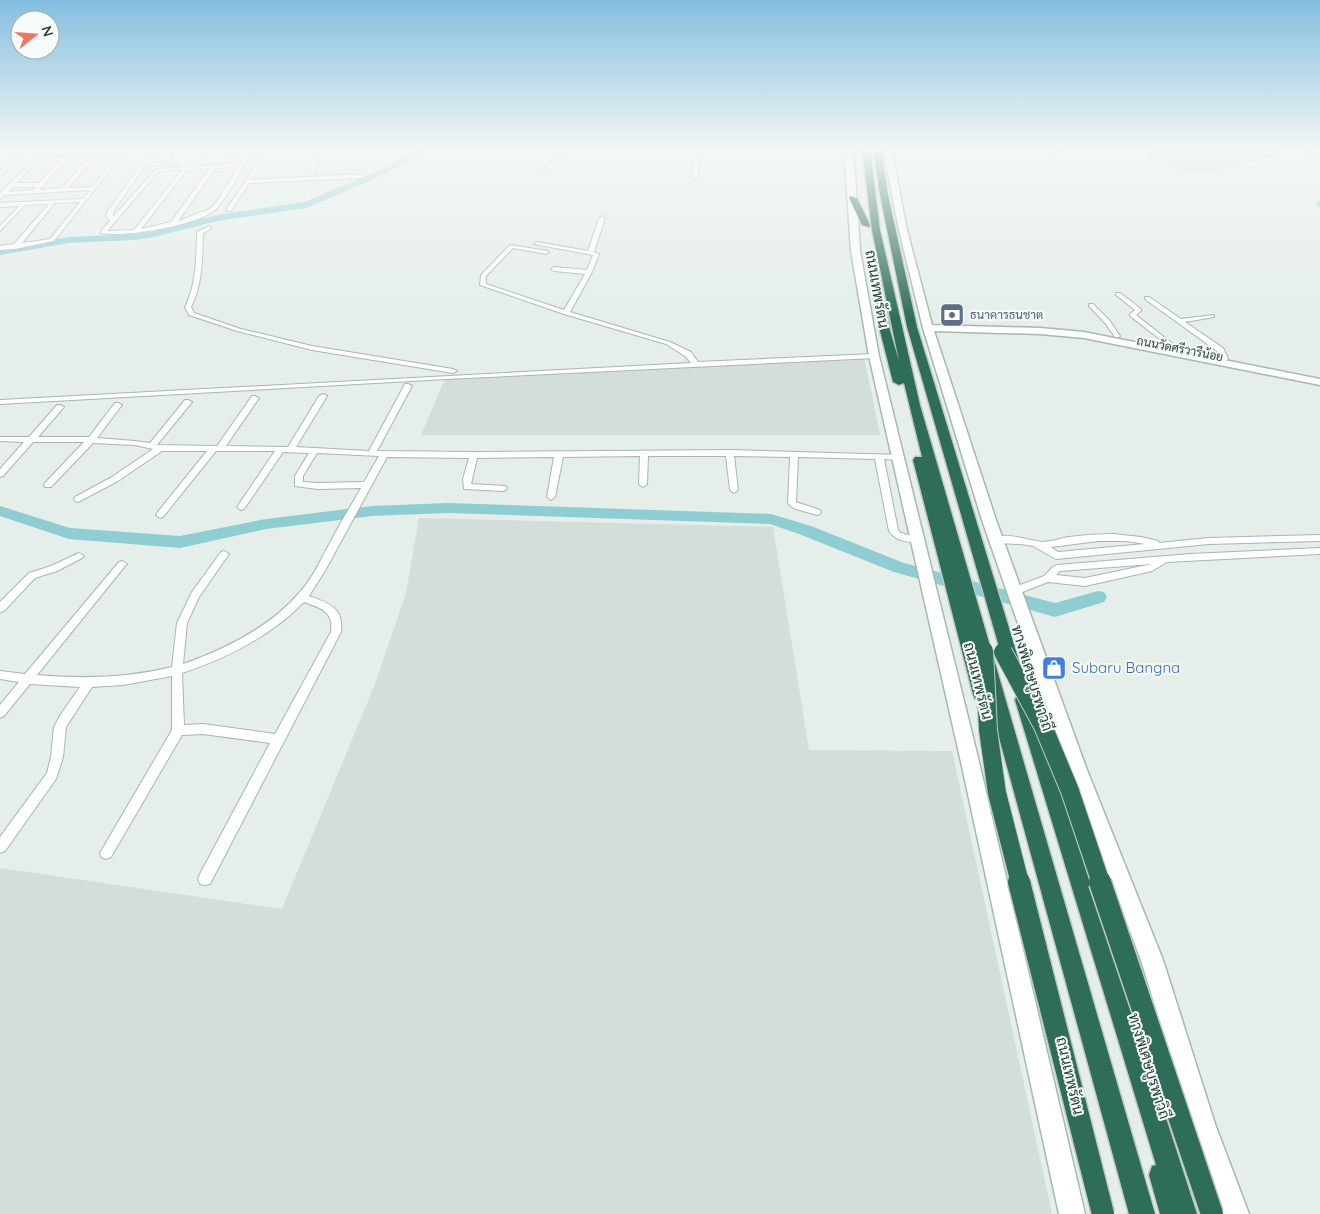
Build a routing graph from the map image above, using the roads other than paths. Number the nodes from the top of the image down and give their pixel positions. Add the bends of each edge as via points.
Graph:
1 (22, 205) edge
2 (51, 205) edge
3 (81, 205) edge
4 (115, 205) edge
5 (126, 205) edge
6 (157, 205) edge
7 (186, 205) edge
8 (215, 205) edge
9 (232, 205) edge
10 (853, 205) edge
11 (856, 205) edge
12 (862, 205) edge
13 (873, 205) edge
14 (883, 205) edge
15 (886, 205) edge
16 (891, 205) edge
17 (898, 205) edge
18 (229, 210) dead end
19 (602, 218) dead end
20 (112, 220) junction
21 (901, 220) junction
22 (173, 223) junction
23 (866, 225) junction
24 (209, 228) dead end
25 (0, 229) edge
26 (135, 232) junction
27 (512, 246) junction
28 (15, 247) junction
29 (0, 248) edge
30 (546, 252) dead end
31 (591, 252) junction
32 (554, 269) dead end
33 (589, 272) junction
34 (1118, 294) dead end
35 (1147, 298) dead end
36 (1091, 304) dead end
37 (566, 313) junction
38 (1212, 316) dead end
39 (1180, 321) junction
40 (928, 328) junction
41 (1040, 331) junction
42 (1117, 336) junction
43 (1176, 349) junction
44 (874, 356) junction
45 (1224, 358) junction
46 (696, 365) junction
47 (516, 373) junction
48 (1320, 377) edge
49 (1320, 382) edge
50 (408, 386) dead end
51 (323, 396) dead end
52 (255, 398) dead end
53 (0, 402) edge
54 (188, 402) dead end
55 (118, 405) dead end
56 (60, 407) dead end
57 (0, 438) edge
58 (31, 438) junction
59 (91, 440) junction
60 (156, 447) junction
61 (217, 449) junction
62 (281, 449) junction
63 (291, 449) junction
64 (315, 450) junction
65 (372, 453) junction
66 (644, 453) junction
67 (730, 453) junction
68 (384, 454) junction
69 (559, 454) junction
70 (794, 454) junction
71 (474, 455) junction
72 (879, 457) junction
73 (898, 457) junction
74 (0, 474) edge
75 (643, 484) dead end
76 (48, 485) dead end
77 (367, 485) junction
78 (503, 488) dead end
79 (734, 490) dead end
80 (551, 497) dead end
81 (78, 499) dead end
82 (241, 508) dead end
83 (817, 512) dead end
84 (160, 515) dead end
85 (1320, 538) edge
86 (1298, 539) junction
87 (917, 540) junction
88 (997, 540) junction
89 (1042, 545) junction
90 (1162, 545) junction
91 (1320, 551) edge
92 (1309, 552) junction
93 (224, 554) dead end
94 (79, 556) dead end
95 (1056, 556) junction
96 (1165, 559) junction
97 (122, 564) dead end
98 (1058, 568) junction
99 (1047, 578) junction
100 (1016, 591) junction
101 (302, 597) junction
102 (0, 608) edge
103 (993, 651) junction
104 (177, 672) junction
105 (0, 675) edge
106 (27, 680) junction
107 (89, 683) junction
108 (0, 713) edge
109 (178, 730) junction
110 (278, 739) junction
111 (1092, 806) junction
112 (1069, 844) junction
113 (0, 847) edge
114 (106, 853) dead end
115 (205, 880) dead end
116 (1072, 1214) edge
117 (1103, 1214) edge
118 (1142, 1214) edge
119 (1173, 1214) edge
120 (1184, 1214) edge
121 (1212, 1214) edge
122 (1236, 1214) edge

1 - 25 street
2 - 28 street
3 - 28 street via 52,240
4 - 20 street via 110,212
5 - 20 street
6 - 26 street
7 - 22 street
8 - 22 street via 211,210
9 - 18 street
10 - 44 main road, ถนนเทพรัตน via 862,294
11 - 23 highway
12 - 23 highway, ถนนเทพรัตน
13 - 103 highway, ทางพิเศษบูรพาวิถี via 894,324 914,405
14 - 103 highway, ทางพิเศษบูรพาวิถี via 906,327
15 - 112 highway, ถนนเทพรัตน via 912,327 1012,666
16 - 21 highway
17 - 21 main road
19 - 31 street
20 - 26 street via 102,232
21 - 40 main road
22 - 26 street
23 - 117 highway, ถนนเทพรัตน via 884,327 972,656
24 - 47 street via 200,232 197,287 188,307 196,317 346,354 450,371 507,370
27 - 30 street
27 - 31 street via 511,240 580,253
27 - 37 street via 483,276 483,285
28 - 29 street
31 - 33 street via 596,255
32 - 33 street
33 - 37 street
34 - 43 street via 1139,310 1132,315
35 - 39 street
36 - 42 street
37 - 46 street via 668,342 688,354
38 - 39 street
39 - 45 street via 1220,350
40 - 41 main road, ถนนวัดศรีวารีน้อย
40 - 88 main road
41 - 42 main road, ถนนวัดศรีวารีน้อย via 1051,329
41 - 49 main road, ถนนวัดศรีวารีน้อย via 1102,338
42 - 43 main road, ถนนวัดศรีวารีน้อย
43 - 45 main road, ถนนวัดศรีวารีน้อย
44 - 46 street
44 - 73 main road, ถนนเทพรัตน
45 - 48 main road, ถนนวัดศรีวารีน้อย
46 - 47 street
47 - 53 street
50 - 65 street
51 - 63 street
52 - 61 street
54 - 60 street
55 - 59 street
56 - 58 street
57 - 58 street
58 - 59 street
58 - 74 street
59 - 60 street
59 - 76 street
60 - 61 street
60 - 81 street via 115,479
61 - 62 street
61 - 84 street
62 - 63 street
62 - 82 street
63 - 64 street
64 - 65 street
64 - 77 street via 299,476 298,484
65 - 68 street
66 - 67 street
66 - 69 street
66 - 75 street
67 - 70 street
67 - 79 street
68 - 71 street
68 - 77 street
69 - 71 street
69 - 80 street
70 - 72 street
70 - 83 street via 792,503
71 - 78 street via 468,487
72 - 73 street
72 - 87 street via 894,531 898,536
73 - 87 main road, ถนนเทพรัตน
77 - 101 street
85 - 86 street
86 - 90 street
86 - 92 street
87 - 116 main road, ถนนเทพรัตน
88 - 89 street via 1024,540
88 - 100 main road
89 - 90 street via 1101,538
89 - 95 street
90 - 95 street
91 - 92 street
92 - 96 street
93 - 104 street via 187,608 182,623
94 - 102 street via 54,569 32,575
95 - 98 street
96 - 98 street
96 - 99 street via 1152,568 1085,582
97 - 106 street
98 - 99 street
99 - 100 street
100 - 111 main road
101 - 104 street via 254,636 219,656
101 - 110 street via 334,612 338,624
103 - 117 highway, bridge via 988,730 998,793
103 - 118 highway, ทางพิเศษบูรพาวิถี, bridge
103 - 119 highway, ทางพิเศษบูรพาวิถี, bridge
103 - 121 highway, bridge via 1043,726 1070,791
104 - 107 street via 124,682
104 - 109 street
105 - 106 street
106 - 107 street
106 - 108 street
107 - 113 street via 60,727 52,775
109 - 110 street via 203,729
109 - 114 street
110 - 115 street
111 - 112 main road
111 - 122 main road via 1152,960 1203,1124
112 - 120 highway, ถนนเทพรัตน

